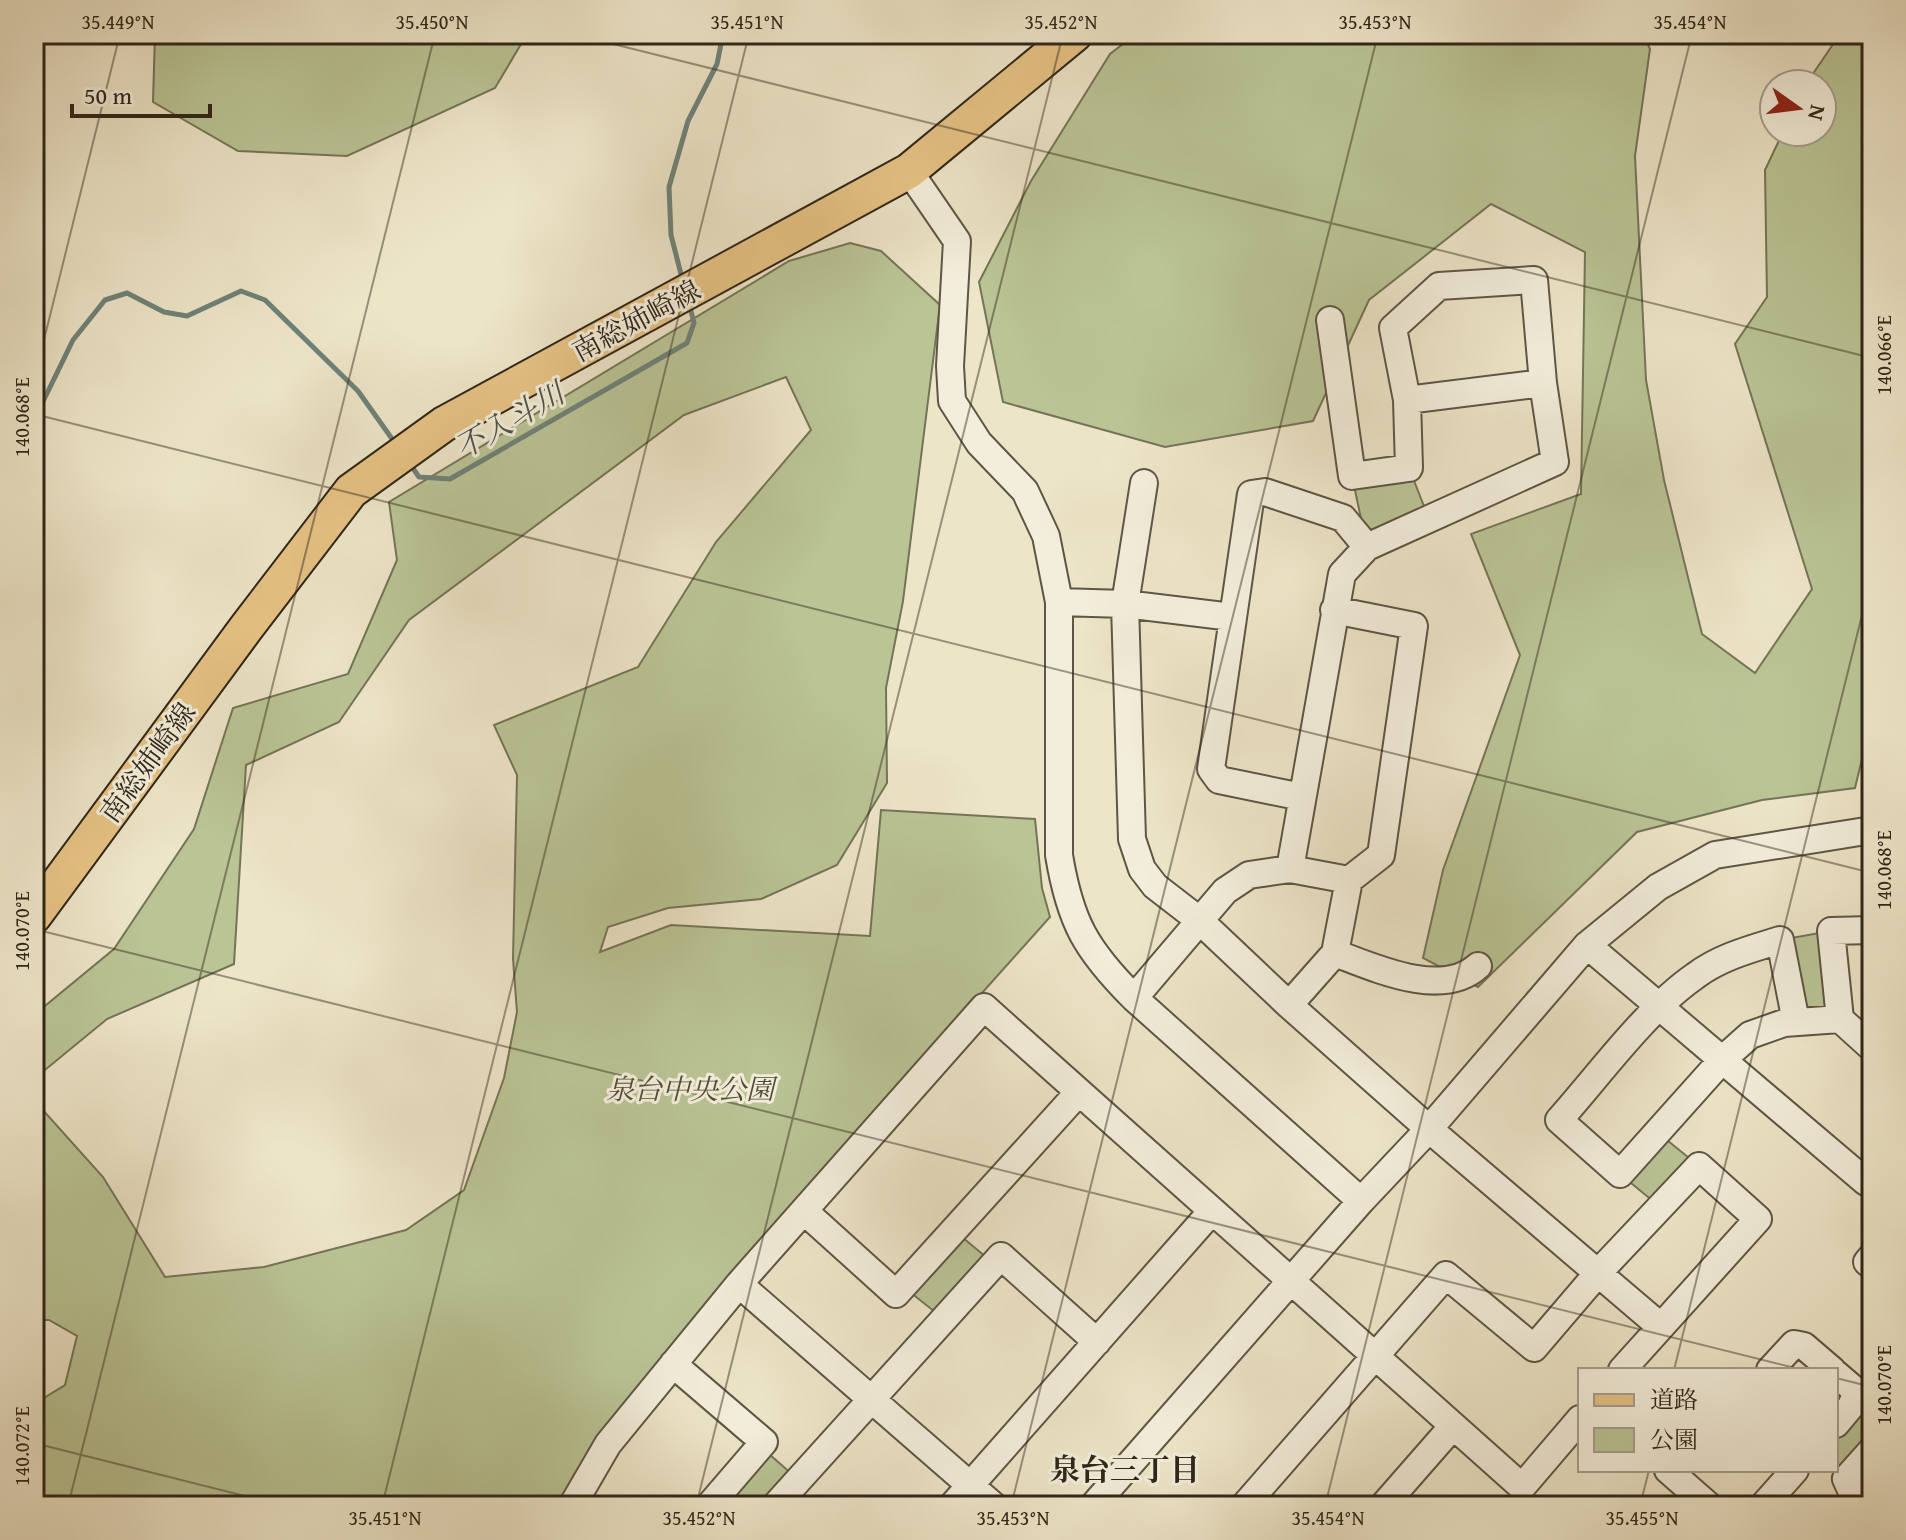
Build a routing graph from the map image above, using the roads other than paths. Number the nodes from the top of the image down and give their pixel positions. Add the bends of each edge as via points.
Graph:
1 (1075, 34) edge
2 (909, 171) junction
3 (1330, 320) dead end
4 (1543, 383) junction
5 (1407, 400) junction
6 (1144, 483) dead end
7 (1367, 547) junction
8 (1059, 602) junction
9 (1125, 604) junction
10 (1334, 610) junction
11 (1232, 617) junction
12 (1302, 797) junction
13 (1872, 830) edge
14 (1290, 869) junction
15 (1349, 880) junction
16 (34, 916) edge
17 (1199, 920) junction
18 (1872, 930) edge
19 (1587, 945) junction
20 (1335, 953) junction
21 (1478, 966) dead end
22 (1134, 998) junction
23 (1289, 1005) junction
24 (1659, 1006) junction
25 (1840, 1019) junction
26 (1796, 1022) junction
27 (1872, 1048) edge
28 (1722, 1060) junction
29 (1079, 1092) junction
30 (1429, 1129) junction
31 (1872, 1176) edge
32 (1361, 1201) junction
33 (804, 1211) junction
34 (1212, 1211) junction
35 (1872, 1256) edge
36 (1872, 1266) edge
37 (1598, 1273) junction
38 (1292, 1282) junction
39 (739, 1284) junction
40 (1660, 1326) junction
41 (1097, 1342) junction
42 (1375, 1356) junction
43 (673, 1364) junction
44 (1624, 1368) edge
45 (1772, 1368) edge
46 (1829, 1368) edge
47 (1838, 1375) edge
48 (870, 1398) junction
49 (1578, 1421) edge
50 (1838, 1422) edge
51 (1453, 1426) junction
52 (1872, 1450) edge
53 (1674, 1472) edge
54 (1793, 1472) edge
55 (970, 1485) junction
56 (572, 1506) edge
57 (709, 1506) edge
58 (775, 1506) edge
59 (952, 1506) edge
60 (994, 1506) edge
61 (1093, 1506) edge
62 (1244, 1506) edge
63 (1383, 1506) edge
64 (1709, 1506) edge
65 (1763, 1506) edge
66 (1869, 1506) edge

1 - 2 main road, 南総姉崎線
2 - 8 street via 957,241 952,401 979,443 1025,491 1046,536
2 - 16 main road, 南総姉崎線 via 444,424 351,491
3 - 5 street via 1352,476 1409,468
4 - 5 street
4 - 5 street via 1534,280 1439,286 1393,328
4 - 7 street via 1555,462
6 - 9 street
7 - 10 street via 1342,574
7 - 11 street via 1343,518 1265,492 1251,494
8 - 9 street
8 - 22 street via 1058,816 1065,894 1100,964
9 - 11 street
9 - 17 street via 1132,839 1142,869 1155,886
10 - 12 street
10 - 15 street via 1414,626 1381,855
11 - 12 street via 1211,769 1219,780
12 - 14 street
13 - 19 street via 1715,855 1658,887
14 - 15 street
14 - 17 street via 1249,875 1225,891
15 - 20 street
17 - 22 street
17 - 23 street
18 - 25 street via 1831,931
19 - 24 street
19 - 30 street
20 - 21 street via 1416,978 1454,981
20 - 23 street
22 - 32 street
23 - 30 street
24 - 26 street via 1696,974 1732,955 1780,940
24 - 28 street
24 - 28 street via 1559,1120 1620,1174
25 - 26 street
25 - 27 street
26 - 28 street via 1750,1035
28 - 31 street via 1866,1182
29 - 33 street via 896,1294
29 - 33 street via 984,1007
29 - 34 street
30 - 32 street
30 - 37 street
32 - 38 street
33 - 39 street
34 - 38 street
34 - 41 street
35 - 36 street via 1867,1262
37 - 40 street
37 - 40 street via 1699,1166 1758,1219
37 - 42 street via 1534,1348 1446,1275
38 - 42 street
38 - 61 street
39 - 43 street
39 - 48 street
40 - 44 street
41 - 48 street via 1001,1256
41 - 55 street
42 - 51 street
42 - 62 street
43 - 56 street via 608,1444
43 - 57 street via 764,1442
45 - 46 street via 1794,1344
47 - 50 street via 1857,1392
48 - 55 street
48 - 58 street
49 - 51 street via 1522,1487
51 - 63 street
52 - 66 street via 1846,1479
53 - 64 street
54 - 65 street
55 - 59 street
55 - 60 street

